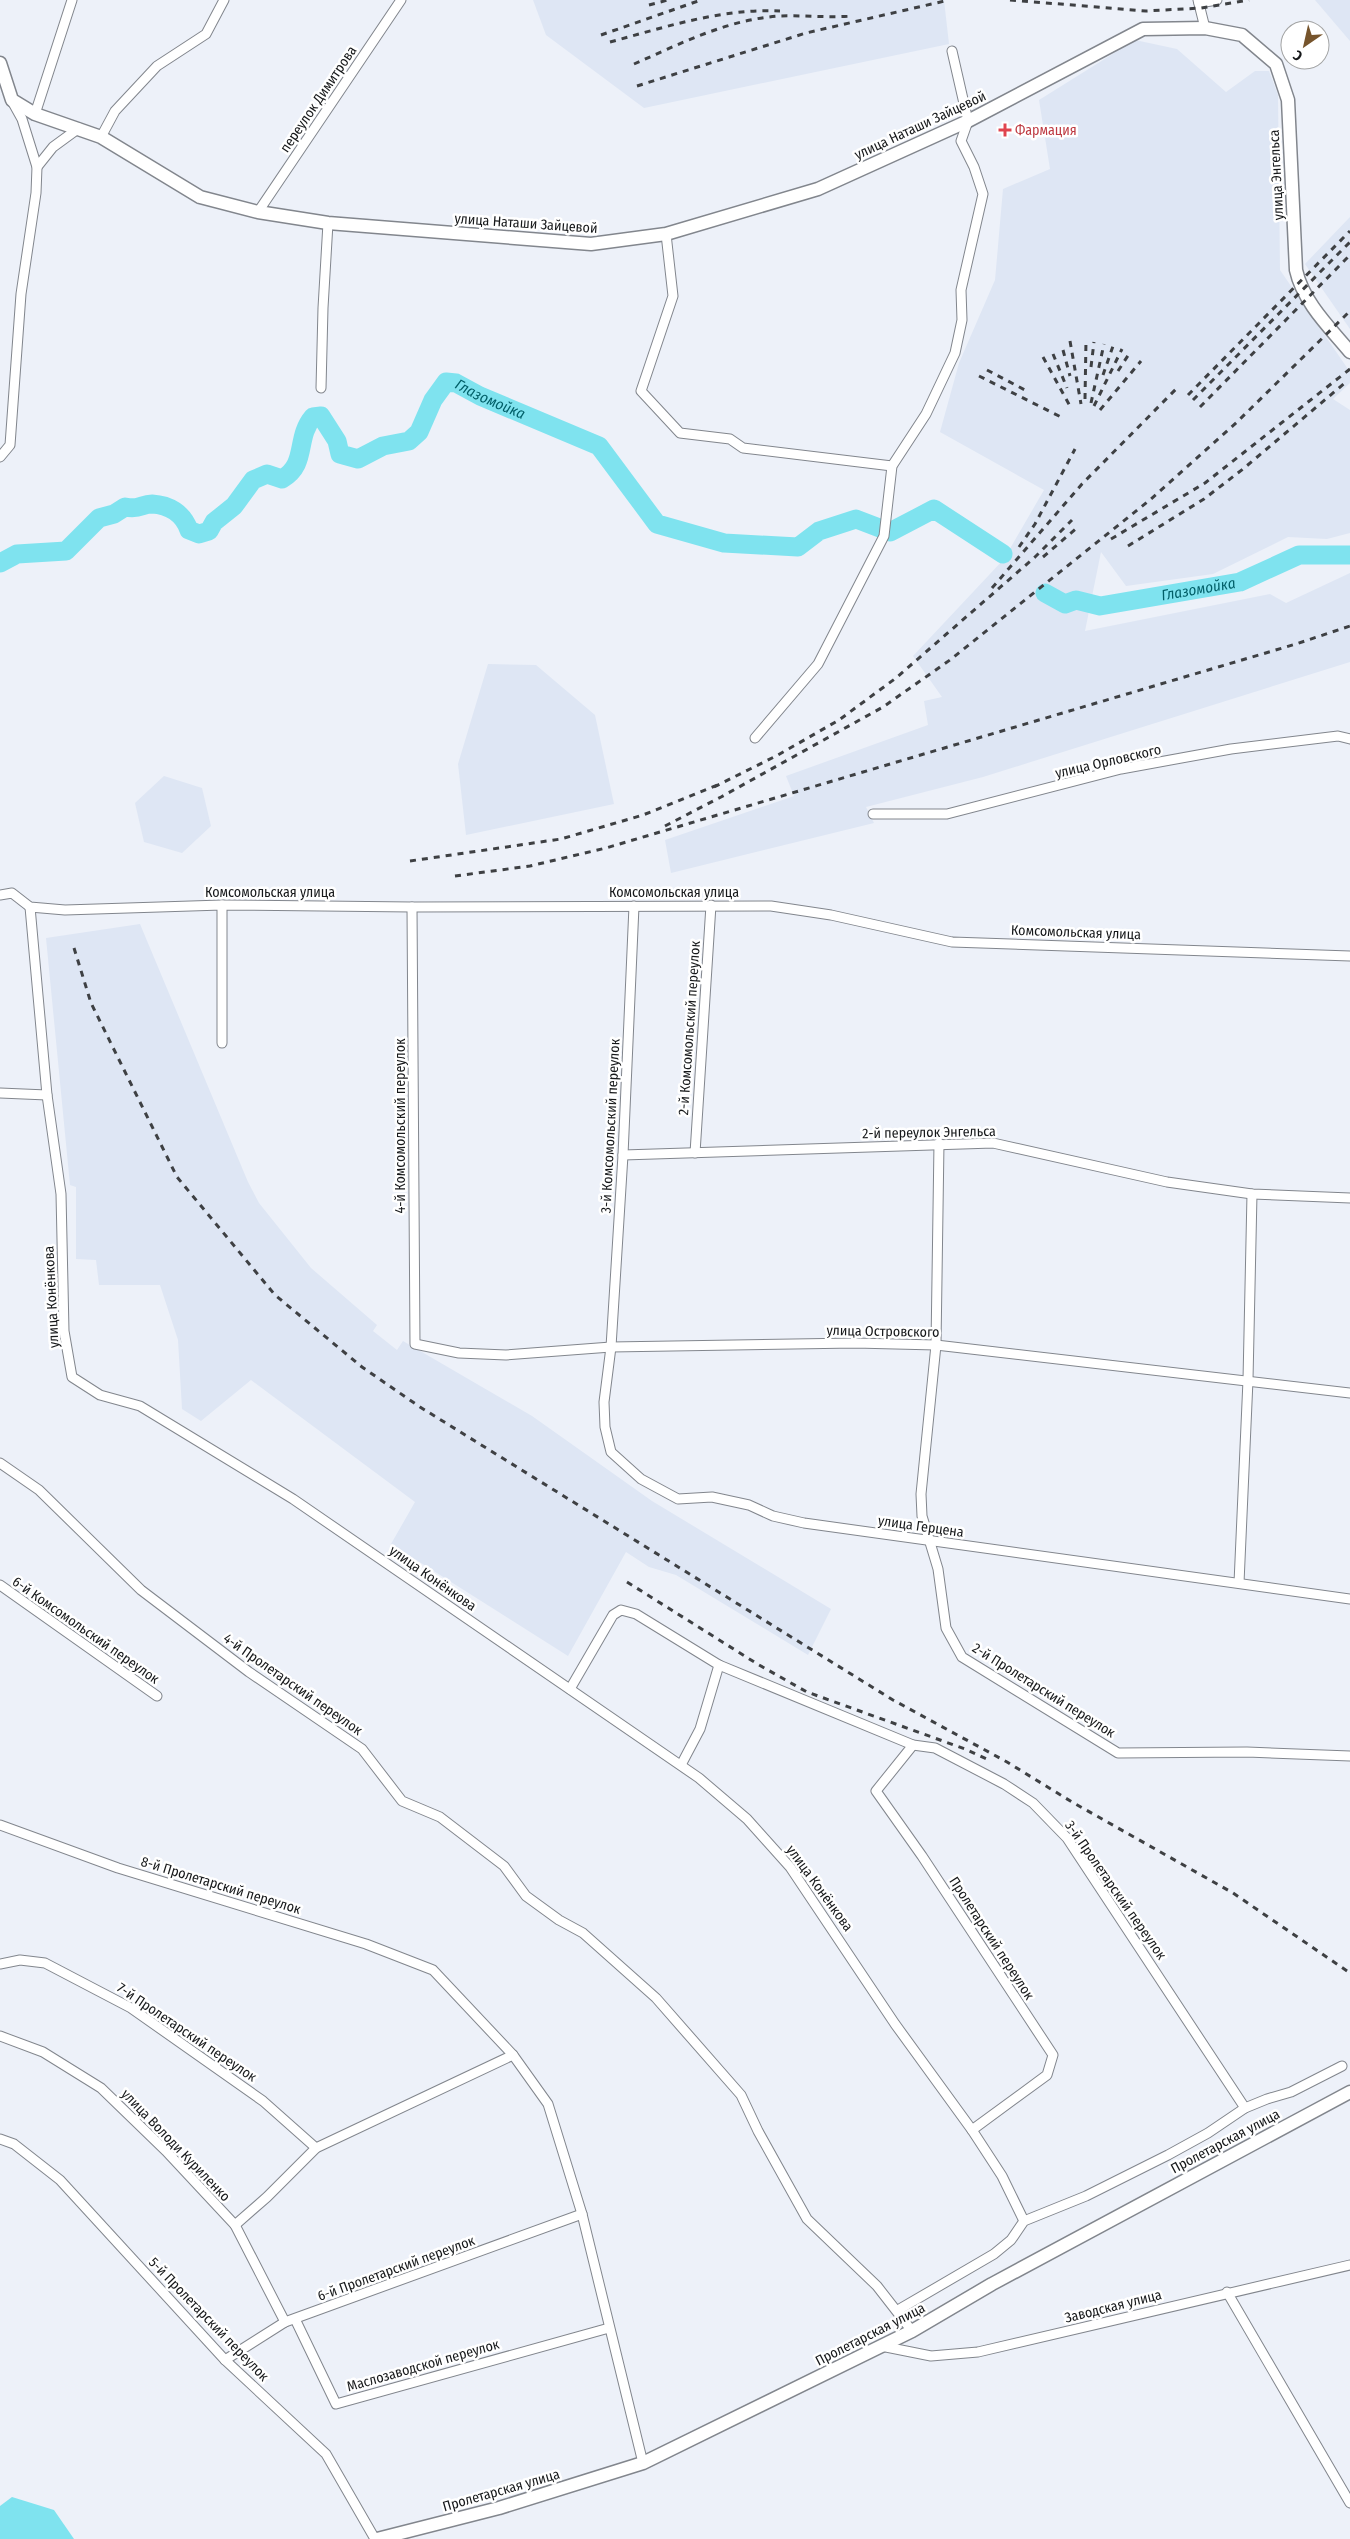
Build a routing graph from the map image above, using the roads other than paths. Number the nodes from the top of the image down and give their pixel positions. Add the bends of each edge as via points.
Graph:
1 (72, 0) edge
2 (224, 0) edge
3 (401, 0) edge
4 (1217, 0) edge
5 (1198, 1) edge
6 (1205, 28) junction
7 (952, 51) dead end
8 (0, 63) edge
9 (12, 100) junction
10 (35, 114) junction
11 (968, 121) junction
12 (79, 128) junction
13 (101, 137) junction
14 (37, 167) junction
15 (258, 212) junction
16 (328, 223) junction
17 (666, 234) junction
18 (1350, 352) edge
19 (321, 388) dead end
20 (0, 457) edge
21 (892, 466) junction
22 (756, 738) dead end
23 (1350, 739) edge
24 (873, 814) dead end
25 (0, 894) edge
26 (222, 905) junction
27 (711, 905) junction
28 (634, 906) junction
29 (30, 907) junction
30 (412, 907) junction
31 (1350, 956) edge
32 (222, 1043) dead end
33 (0, 1093) edge
34 (47, 1094) junction
35 (939, 1143) junction
36 (695, 1153) junction
37 (623, 1154) junction
38 (1252, 1194) junction
39 (1350, 1198) edge
40 (415, 1344) joint
41 (936, 1345) junction
42 (611, 1347) junction
43 (1248, 1380) junction
44 (1350, 1392) edge
45 (0, 1463) edge
46 (931, 1541) junction
47 (1239, 1583) junction
48 (0, 1586) edge
49 (1350, 1599) edge
50 (719, 1666) junction
51 (570, 1689) junction
52 (157, 1696) dead end
53 (913, 1745) junction
54 (1350, 1756) edge
55 (681, 1765) junction
56 (0, 1825) edge
57 (0, 1964) edge
58 (0, 2036) edge
59 (513, 2055) junction
60 (1342, 2066) dead end
61 (1350, 2092) edge
62 (1245, 2108) junction
63 (972, 2130) junction
64 (0, 2138) edge
65 (316, 2148) junction
66 (582, 2214) junction
67 (1024, 2221) junction
68 (235, 2225) junction
69 (1350, 2265) edge
70 (1228, 2292) junction
71 (898, 2310) junction
72 (294, 2319) junction
73 (285, 2322) junction
74 (609, 2328) junction
75 (912, 2331) junction
76 (881, 2346) junction
77 (225, 2360) junction
78 (643, 2463) junction
79 (1350, 2503) edge
80 (376, 2539) edge

1 - 10 street
2 - 13 street via 206,34 157,66 115,111
3 - 15 street, переулок Димитрова
4 - 5 street
5 - 6 street
6 - 11 street, улица Наташи Зайцевой via 1143,29
6 - 18 street, улица Энгельса via 1242,35 1276,64 1288,100 1299,282
7 - 11 street
8 - 9 street
9 - 10 street, улица Наташи Зайцевой
9 - 14 street via 22,119
10 - 12 street, улица Наташи Зайцевой
11 - 17 street, улица Наташи Зайцевой via 818,189
11 - 21 street via 961,141 974,167 982,194 962,290 962,320 955,353 926,414
12 - 13 street, улица Наташи Зайцевой
12 - 14 street via 53,148
13 - 15 street, улица Наташи Зайцевой via 200,198
14 - 20 street via 21,294 10,445
15 - 16 street, улица Наташи Зайцевой
16 - 17 street, улица Наташи Зайцевой via 591,244
16 - 19 street
17 - 21 street via 673,296 641,391 680,433 730,439 743,448
21 - 22 street via 884,536 818,664
23 - 24 street, улица Орловского via 1338,736 1222,750 1121,769 947,814
25 - 29 street, Комсомольская улица via 12,893
26 - 29 street, Комсомольская улица via 65,910
26 - 30 street, Комсомольская улица
26 - 32 street
27 - 28 street, Комсомольская улица
27 - 31 street, Комсомольская улица via 771,906 831,915 952,942
27 - 36 street, 2-й Комсомольский переулок
28 - 30 street, Комсомольская улица
28 - 37 street, 3-й Комсомольский переулок
29 - 34 street, улица Конёнкова
30 - 40 street, 4-й Комсомольский переулок
33 - 34 street
34 - 51 street, улица Конёнкова via 61,1194 64,1331 72,1377 100,1395 140,1406 293,1499
35 - 36 street, 2-й переулок Энгельса
35 - 38 street, 2-й переулок Энгельса via 993,1143 1167,1182
35 - 41 street
36 - 37 street, 2-й переулок Энгельса
37 - 42 street, 3-й Комсомольский переулок
38 - 39 street, 2-й переулок Энгельса
38 - 43 street
40 - 42 street, улица Островского via 459,1353 506,1355
41 - 42 street, улица Островского
41 - 43 street, улица Островского
41 - 46 street via 921,1494 922,1516
42 - 46 street, улица Герцена via 604,1402 605,1427 611,1452 641,1479 678,1499 712,1497 804,1523
43 - 44 street, улица Островского
43 - 47 street
45 - 71 street, 4-й Пролетарский переулок via 39,1490 141,1590 249,1672 362,1749 402,1801 440,1817 504,1866 526,1896 584,1933 656,1998 741,2095 807,2219
46 - 47 street, улица Герцена
46 - 54 street, 2-й Пролетарский переулок via 946,1628 962,1657 1118,1752
47 - 49 street, улица Герцена
48 - 52 street, 6-й Комсомольский переулок
50 - 51 street, 3-й Пролетарский переулок via 636,1614 621,1610 613,1615
50 - 53 street, 3-й Пролетарский переулок
50 - 55 street via 700,1729
51 - 55 street, улица Конёнкова
53 - 62 street, 3-й Пролетарский переулок via 935,1748 1004,1784 1033,1803 1067,1838
53 - 63 street, Пролетарский переулок via 876,1791 1053,2055 1047,2076
55 - 63 street, улица Конёнкова via 747,1819 790,1867 895,2024
56 - 59 street, 8-й Пролетарский переулок via 118,1868 366,1944 433,1970
57 - 65 street, 7-й Пролетарский переулок via 20,1960 45,1963 131,2008 263,2101
58 - 68 street, улица Володи Куриленко via 43,2052 101,2088
59 - 65 street
59 - 66 street via 548,2104
60 - 62 street, Пролетарская улица via 1291,2092
61 - 75 street, Пролетарская улица via 1008,2275
62 - 67 street, Пролетарская улица via 1168,2156 1086,2196
63 - 67 street, улица Конёнкова via 1002,2176
64 - 77 street, 5-й Пролетарский переулок via 14,2144 60,2180
65 - 68 street
66 - 72 street, 6-й Пролетарский переулок
66 - 74 street
67 - 71 street, Пролетарская улица via 1011,2240 994,2254
68 - 73 street, улица Володи Куриленко
69 - 70 street, Заводская улица
70 - 76 street, Заводская улица via 978,2352 931,2356
70 - 79 street
71 - 75 street, 4-й Пролетарский переулок
72 - 73 street, 6-й Пролетарский переулок
72 - 74 street, Маслозаводской переулок via 336,2404
73 - 77 street, 6-й Пролетарский переулок
74 - 78 street
75 - 76 street, Пролетарская улица
76 - 78 street, Пролетарская улица
77 - 80 street, 5-й Пролетарский переулок via 326,2454
78 - 80 street, Пролетарская улица via 499,2508

